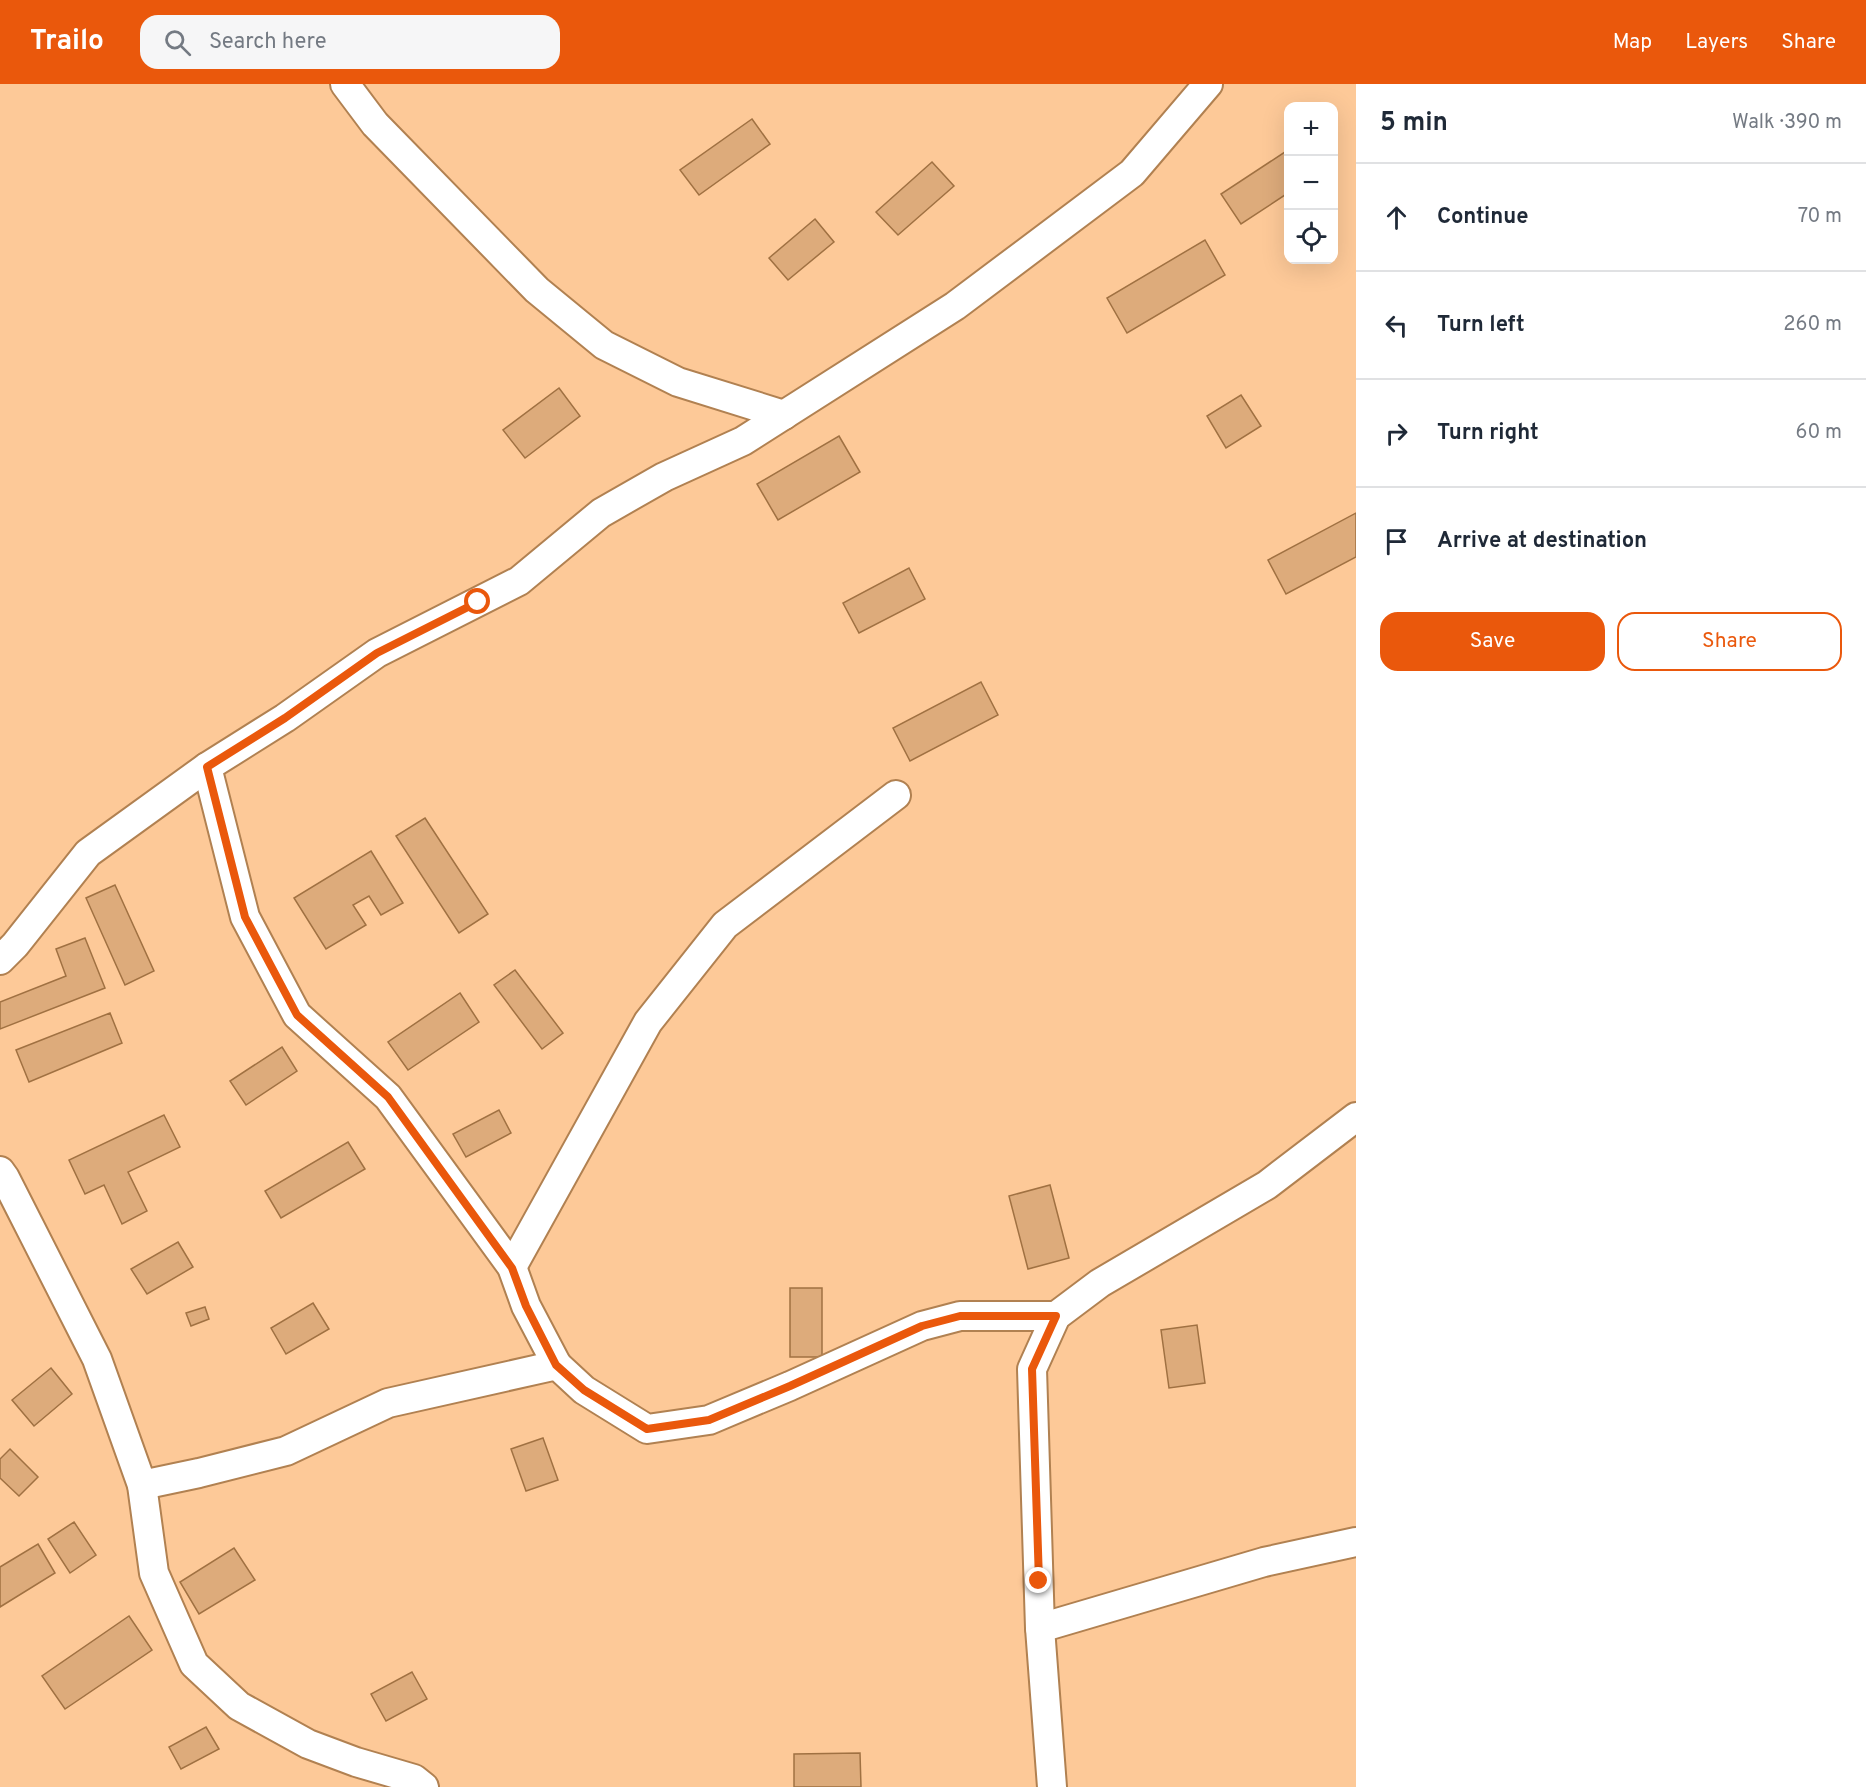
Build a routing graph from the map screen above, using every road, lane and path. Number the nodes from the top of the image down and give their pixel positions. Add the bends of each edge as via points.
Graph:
1 (345, 84) edge
2 (1208, 84) edge
3 (784, 415) junction
4 (207, 767) junction
5 (896, 795) dead end
6 (0, 960) edge
7 (1356, 1117) edge
8 (0, 1172) edge
9 (512, 1268) junction
10 (1056, 1316) junction
11 (556, 1365) junction
12 (142, 1485) junction
13 (1356, 1542) edge
14 (1040, 1628) junction
15 (424, 1787) edge
16 (1052, 1787) edge

1 - 3 street via 375,124 537,290 604,345 678,382
2 - 3 street via 1132,173 955,306
3 - 4 street via 743,441 664,477 601,513 519,581 377,653
4 - 6 street via 88,853
4 - 9 street via 245,917 297,1015 388,1097
5 - 9 street via 725,925 648,1022
7 - 10 street via 1267,1185 1100,1282
8 - 12 street via 97,1359
9 - 11 street
10 - 11 street via 960,1316 922,1326 709,1420 647,1429 584,1390
10 - 14 street via 1032,1369
11 - 12 street via 388,1402 286,1451
12 - 15 street via 154,1573 194,1664 239,1706 308,1744 414,1779
13 - 14 street via 1264,1562
14 - 16 street

